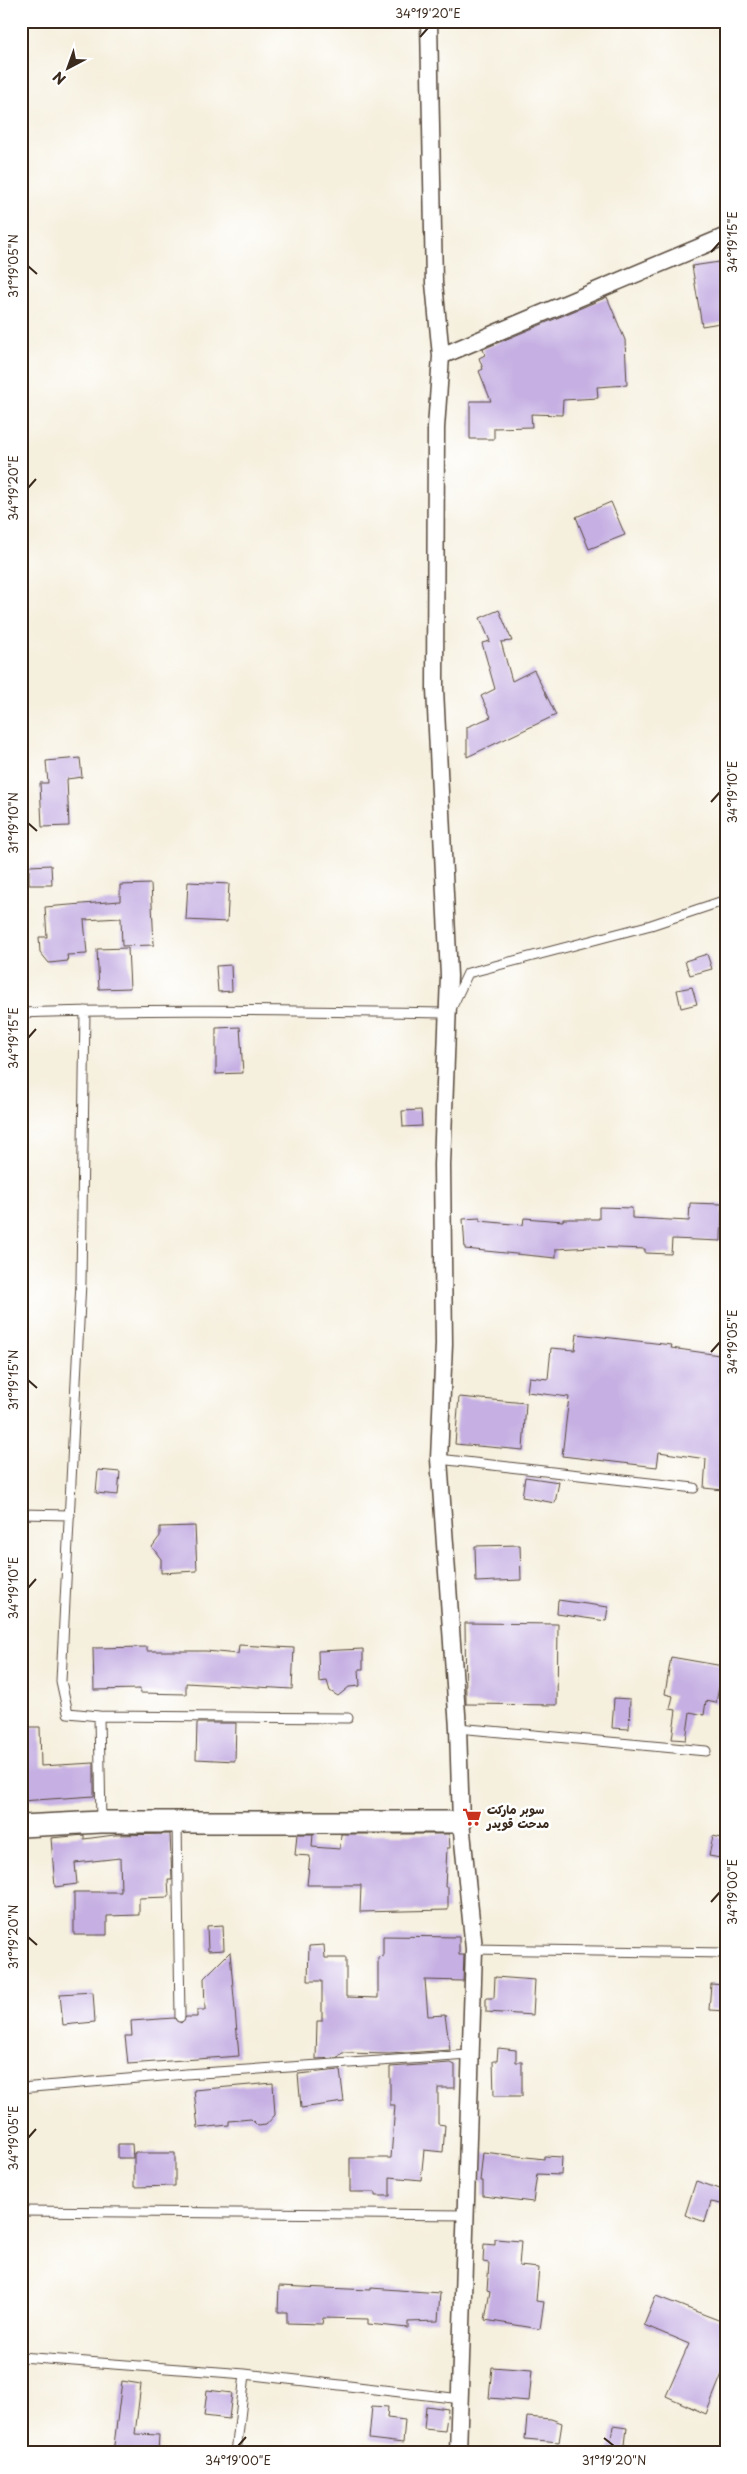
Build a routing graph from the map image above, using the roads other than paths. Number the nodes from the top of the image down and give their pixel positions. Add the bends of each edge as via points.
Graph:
1 (429, 21) edge
2 (726, 236) edge
3 (440, 356) junction
4 (726, 900) edge
5 (85, 1011) junction
6 (449, 1013) junction
7 (21, 1014) edge
8 (439, 1460) junction
9 (694, 1488) dead end
10 (21, 1514) edge
11 (70, 1515) junction
12 (99, 1716) junction
13 (348, 1718) dead end
14 (458, 1728) junction
15 (706, 1750) dead end
16 (101, 1822) junction
17 (461, 1822) junction
18 (177, 1823) junction
19 (21, 1826) edge
20 (474, 1949) junction
21 (726, 1953) edge
22 (180, 2017) dead end
23 (470, 2055) junction
24 (21, 2088) edge
25 (21, 2211) edge
26 (468, 2214) junction
27 (21, 2357) edge
28 (244, 2374) junction
29 (461, 2398) junction
30 (236, 2453) edge
31 (458, 2453) edge

1 - 3 street via 434,283
2 - 3 street
3 - 6 street via 436,428 435,689
4 - 6 lane via 650,925 468,973
5 - 6 lane via 200,1009
5 - 7 lane
5 - 11 lane via 81,1282
6 - 8 street via 442,1165 444,1344
8 - 9 lane
8 - 14 street
10 - 11 lane
11 - 12 lane via 61,1681 68,1713
12 - 13 lane
12 - 16 lane
14 - 15 lane
14 - 17 street
16 - 18 street
16 - 19 street
17 - 18 street
17 - 20 street
18 - 22 lane
20 - 21 lane
20 - 23 street
23 - 24 lane
23 - 26 street
25 - 26 lane
26 - 29 street
27 - 28 lane
28 - 29 lane
28 - 30 lane
29 - 31 street

